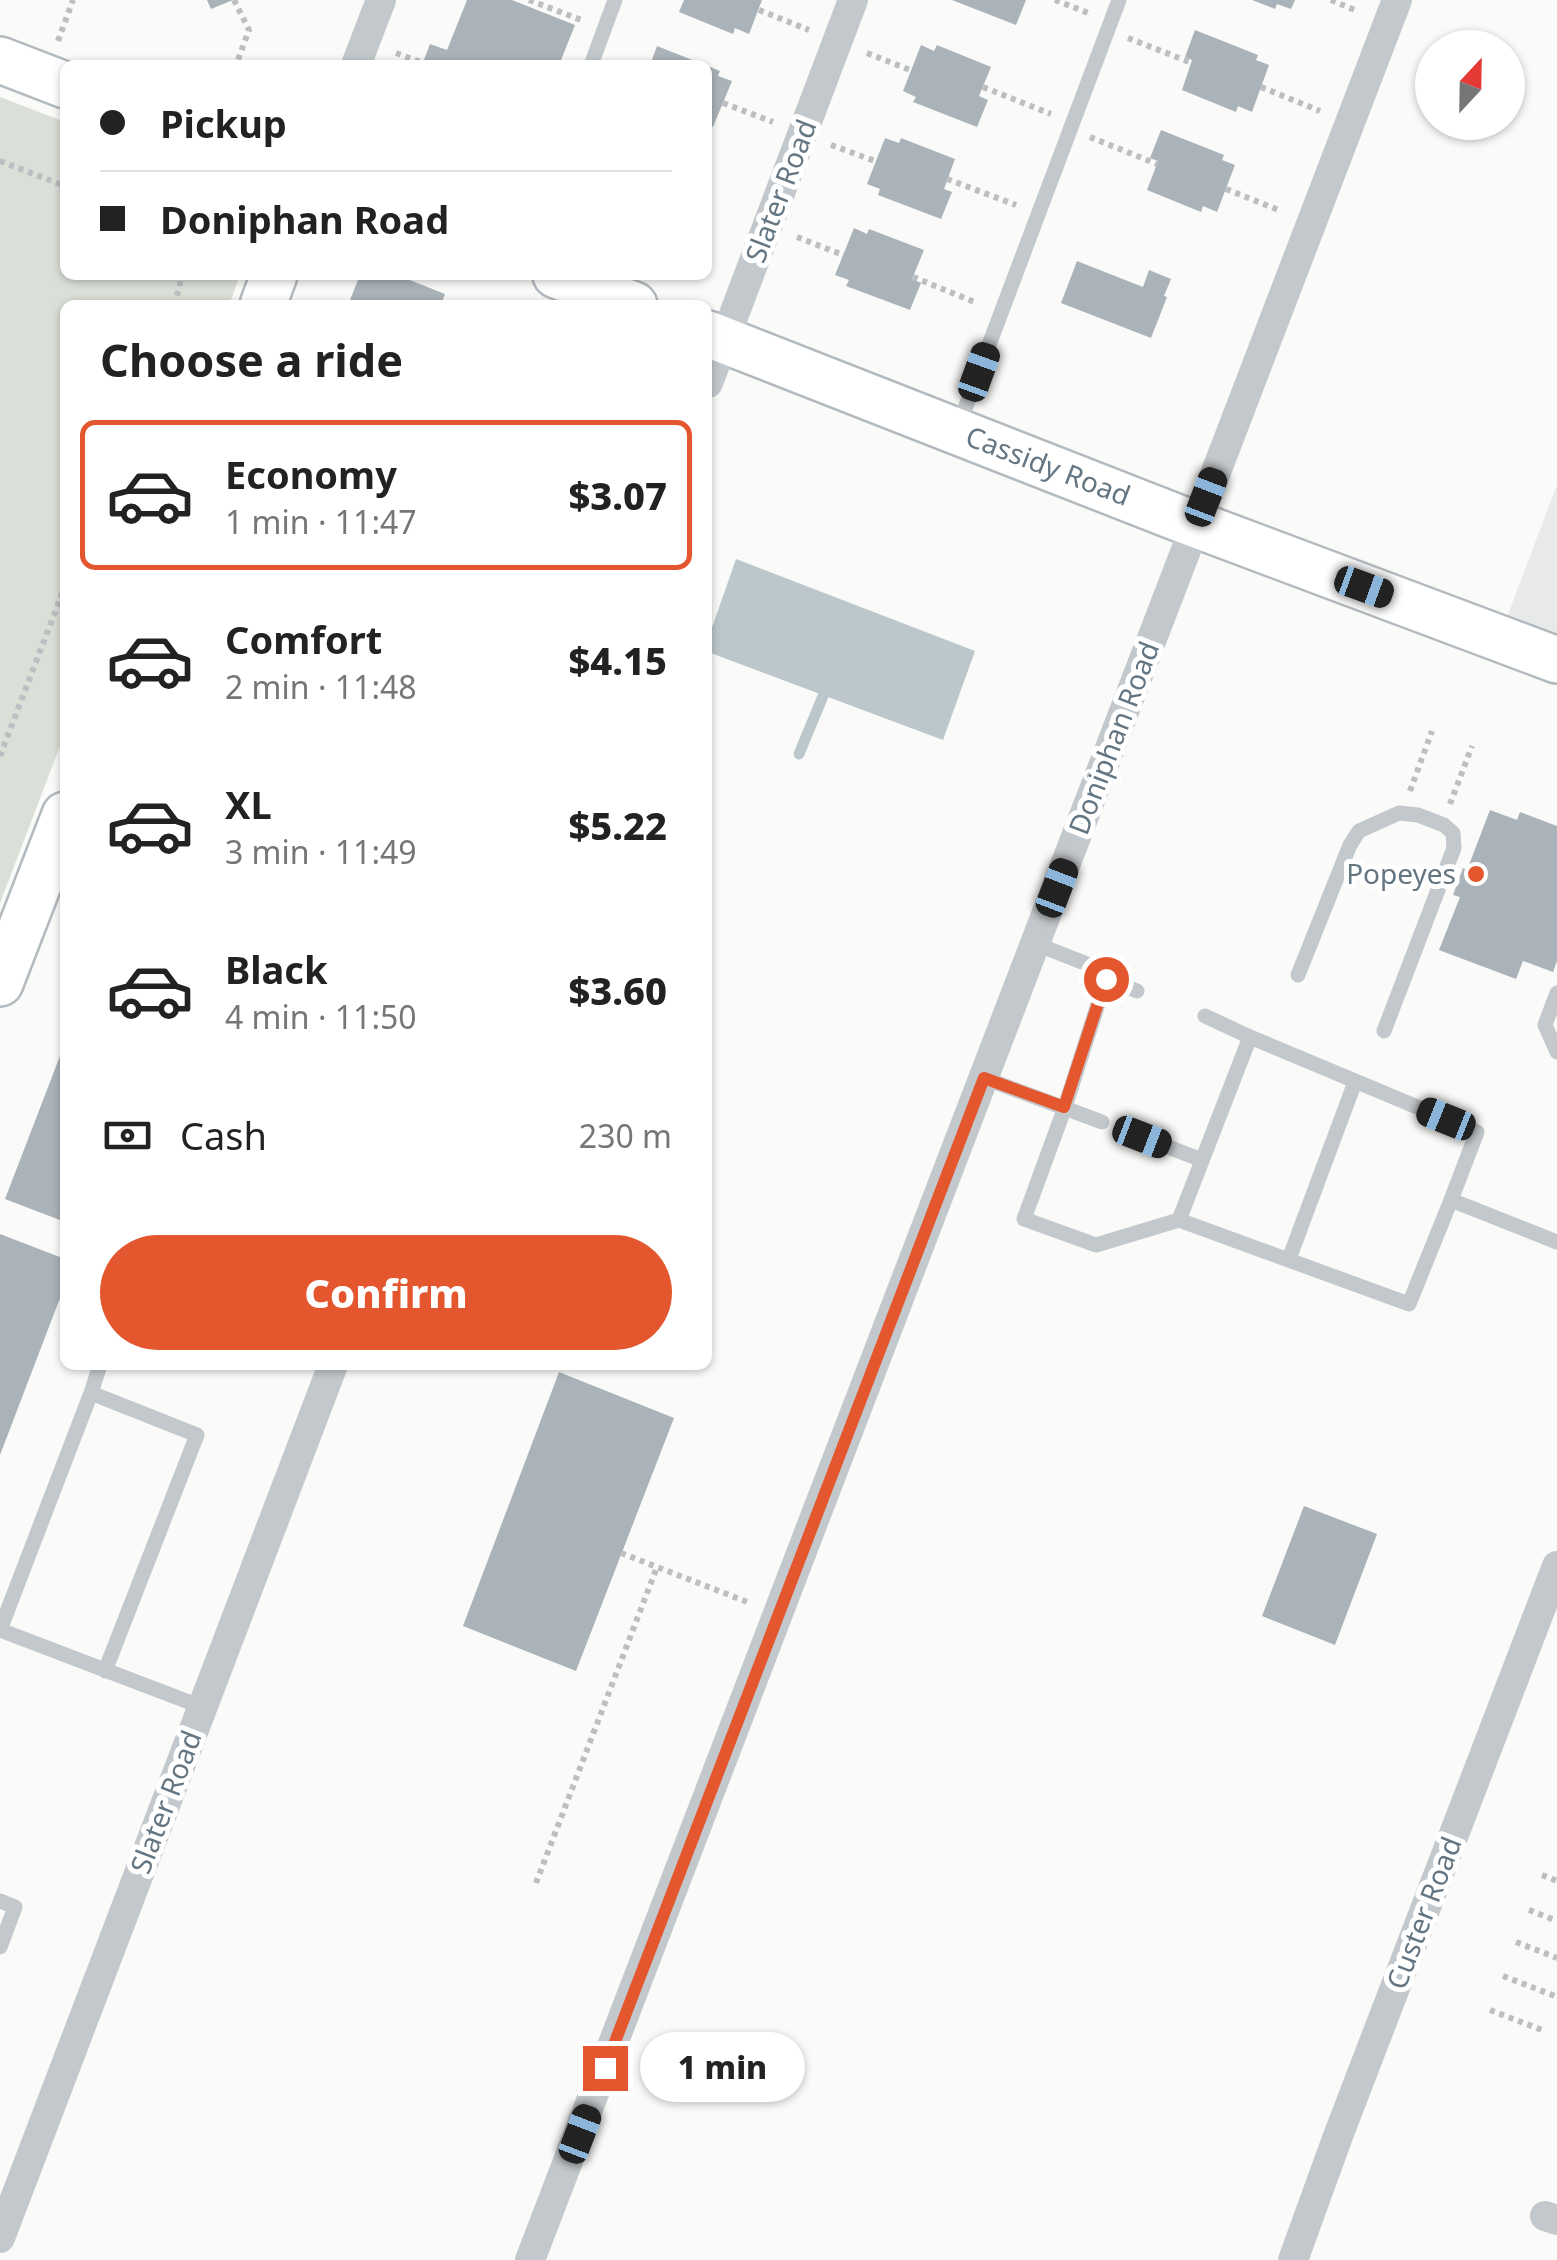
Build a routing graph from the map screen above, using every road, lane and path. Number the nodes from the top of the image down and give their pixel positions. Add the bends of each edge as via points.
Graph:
1 (234, 0) edge
2 (381, 0) edge
3 (529, 0) edge
4 (615, 0) edge
5 (853, 0) edge
6 (1055, 0) edge
7 (1119, 0) edge
8 (1331, 0) edge
9 (1397, 0) edge
10 (1356, 10) dead end
11 (1110, 26) junction
12 (604, 29) junction
13 (0, 60) edge
14 (238, 60) edge
15 (358, 60) edge
16 (593, 60) edge
17 (1192, 64) dead end
18 (60, 84) edge
19 (983, 87) dead end
20 (1261, 87) dead end
21 (1318, 110) dead end
22 (1072, 126) junction
23 (0, 162) edge
24 (1157, 164) dead end
25 (947, 179) dead end
26 (60, 184) edge
27 (1226, 189) dead end
28 (1280, 210) dead end
29 (1038, 214) junction
30 (768, 226) junction
31 (843, 255) dead end
32 (913, 277) dead end
33 (569, 280) edge
34 (621, 300) edge
35 (1001, 313) junction
36 (716, 337) edge
37 (956, 430) junction
38 (1196, 524) junction
39 (60, 599) edge
40 (1557, 660) edge
41 (1432, 731) dead end
42 (1472, 746) dead end
43 (0, 756) edge
44 (1408, 795) dead end
45 (1448, 810) dead end
46 (60, 828) edge
47 (1036, 944) junction
48 (1298, 975) dead end
49 (1106, 979) junction
50 (0, 982) edge
51 (1138, 991) dead end
52 (1557, 993) edge
53 (1204, 1016) dead end
54 (1384, 1031) dead end
55 (1250, 1037) junction
56 (1557, 1052) edge
57 (984, 1078) junction
58 (1354, 1082) junction
59 (1064, 1107) junction
60 (1102, 1122) dead end
61 (1142, 1137) dead end
62 (1202, 1160) junction
63 (1451, 1200) junction
64 (1179, 1220) junction
65 (1557, 1242) edge
66 (1289, 1259) junction
67 (99, 1370) edge
68 (331, 1370) edge
69 (92, 1392) junction
70 (621, 1553) dead end
71 (1557, 1566) edge
72 (656, 1567) junction
73 (779, 1614) junction
74 (0, 1630) edge
75 (105, 1671) junction
76 (202, 1707) junction
77 (1542, 1875) dead end
78 (1557, 1881) edge
79 (536, 1883) dead end
80 (0, 1901) edge
81 (1528, 1910) dead end
82 (1557, 1921) edge
83 (1516, 1942) dead end
84 (0, 1946) edge
85 (1557, 1958) edge
86 (1503, 1976) dead end
87 (1555, 1996) edge
88 (1490, 2010) dead end
89 (1542, 2030) dead end
90 (8, 2194) edge
91 (0, 2238) edge
92 (530, 2260) edge
93 (1293, 2260) edge

1 - 14 path via 250,30
2 - 15 street
3 - 12 path
4 - 12 lane
5 - 30 street, Slater Road
6 - 11 path
7 - 11 lane
8 - 10 path
9 - 38 street, Doniphan Road
11 - 17 path
11 - 22 lane
12 - 16 lane
13 - 18 street
19 - 22 path
20 - 21 path
22 - 24 path
22 - 29 lane
23 - 26 path
25 - 29 path
27 - 28 path
29 - 35 lane
30 - 31 path
30 - 36 street, Slater Road
32 - 35 path
33 - 34 street
35 - 37 lane
36 - 37 street, Cassidy Road
37 - 38 street, Cassidy Road
38 - 40 street, Cassidy Road
38 - 47 street, Doniphan Road
39 - 43 path
41 - 44 path
42 - 45 path
46 - 50 street
47 - 49 lane
47 - 57 street, Doniphan Road
48 - 54 lane via 1360,830 1399,813 1444,825 1453,833 1454,848
49 - 51 lane
49 - 59 lane
52 - 56 lane via 1545,1025
53 - 55 lane
55 - 58 lane
55 - 62 lane
57 - 59 lane
57 - 73 street, Doniphan Road
58 - 63 lane via 1477,1132
58 - 66 lane
59 - 60 lane
59 - 64 lane via 1024,1220 1096,1245
61 - 62 lane
62 - 64 lane
63 - 65 lane
63 - 66 lane via 1410,1304
64 - 66 lane
67 - 69 lane
68 - 76 street, Slater Road
69 - 74 lane
69 - 75 lane via 197,1434
70 - 72 path
71 - 93 street, Custer Road
72 - 73 path
72 - 79 path
73 - 92 street, Doniphan Road
74 - 75 lane
75 - 76 lane
76 - 90 street, Slater Road
77 - 78 path
80 - 84 lane via 15,1907
81 - 82 path
83 - 85 path
86 - 87 path
88 - 89 path
90 - 91 street, Slater Road

